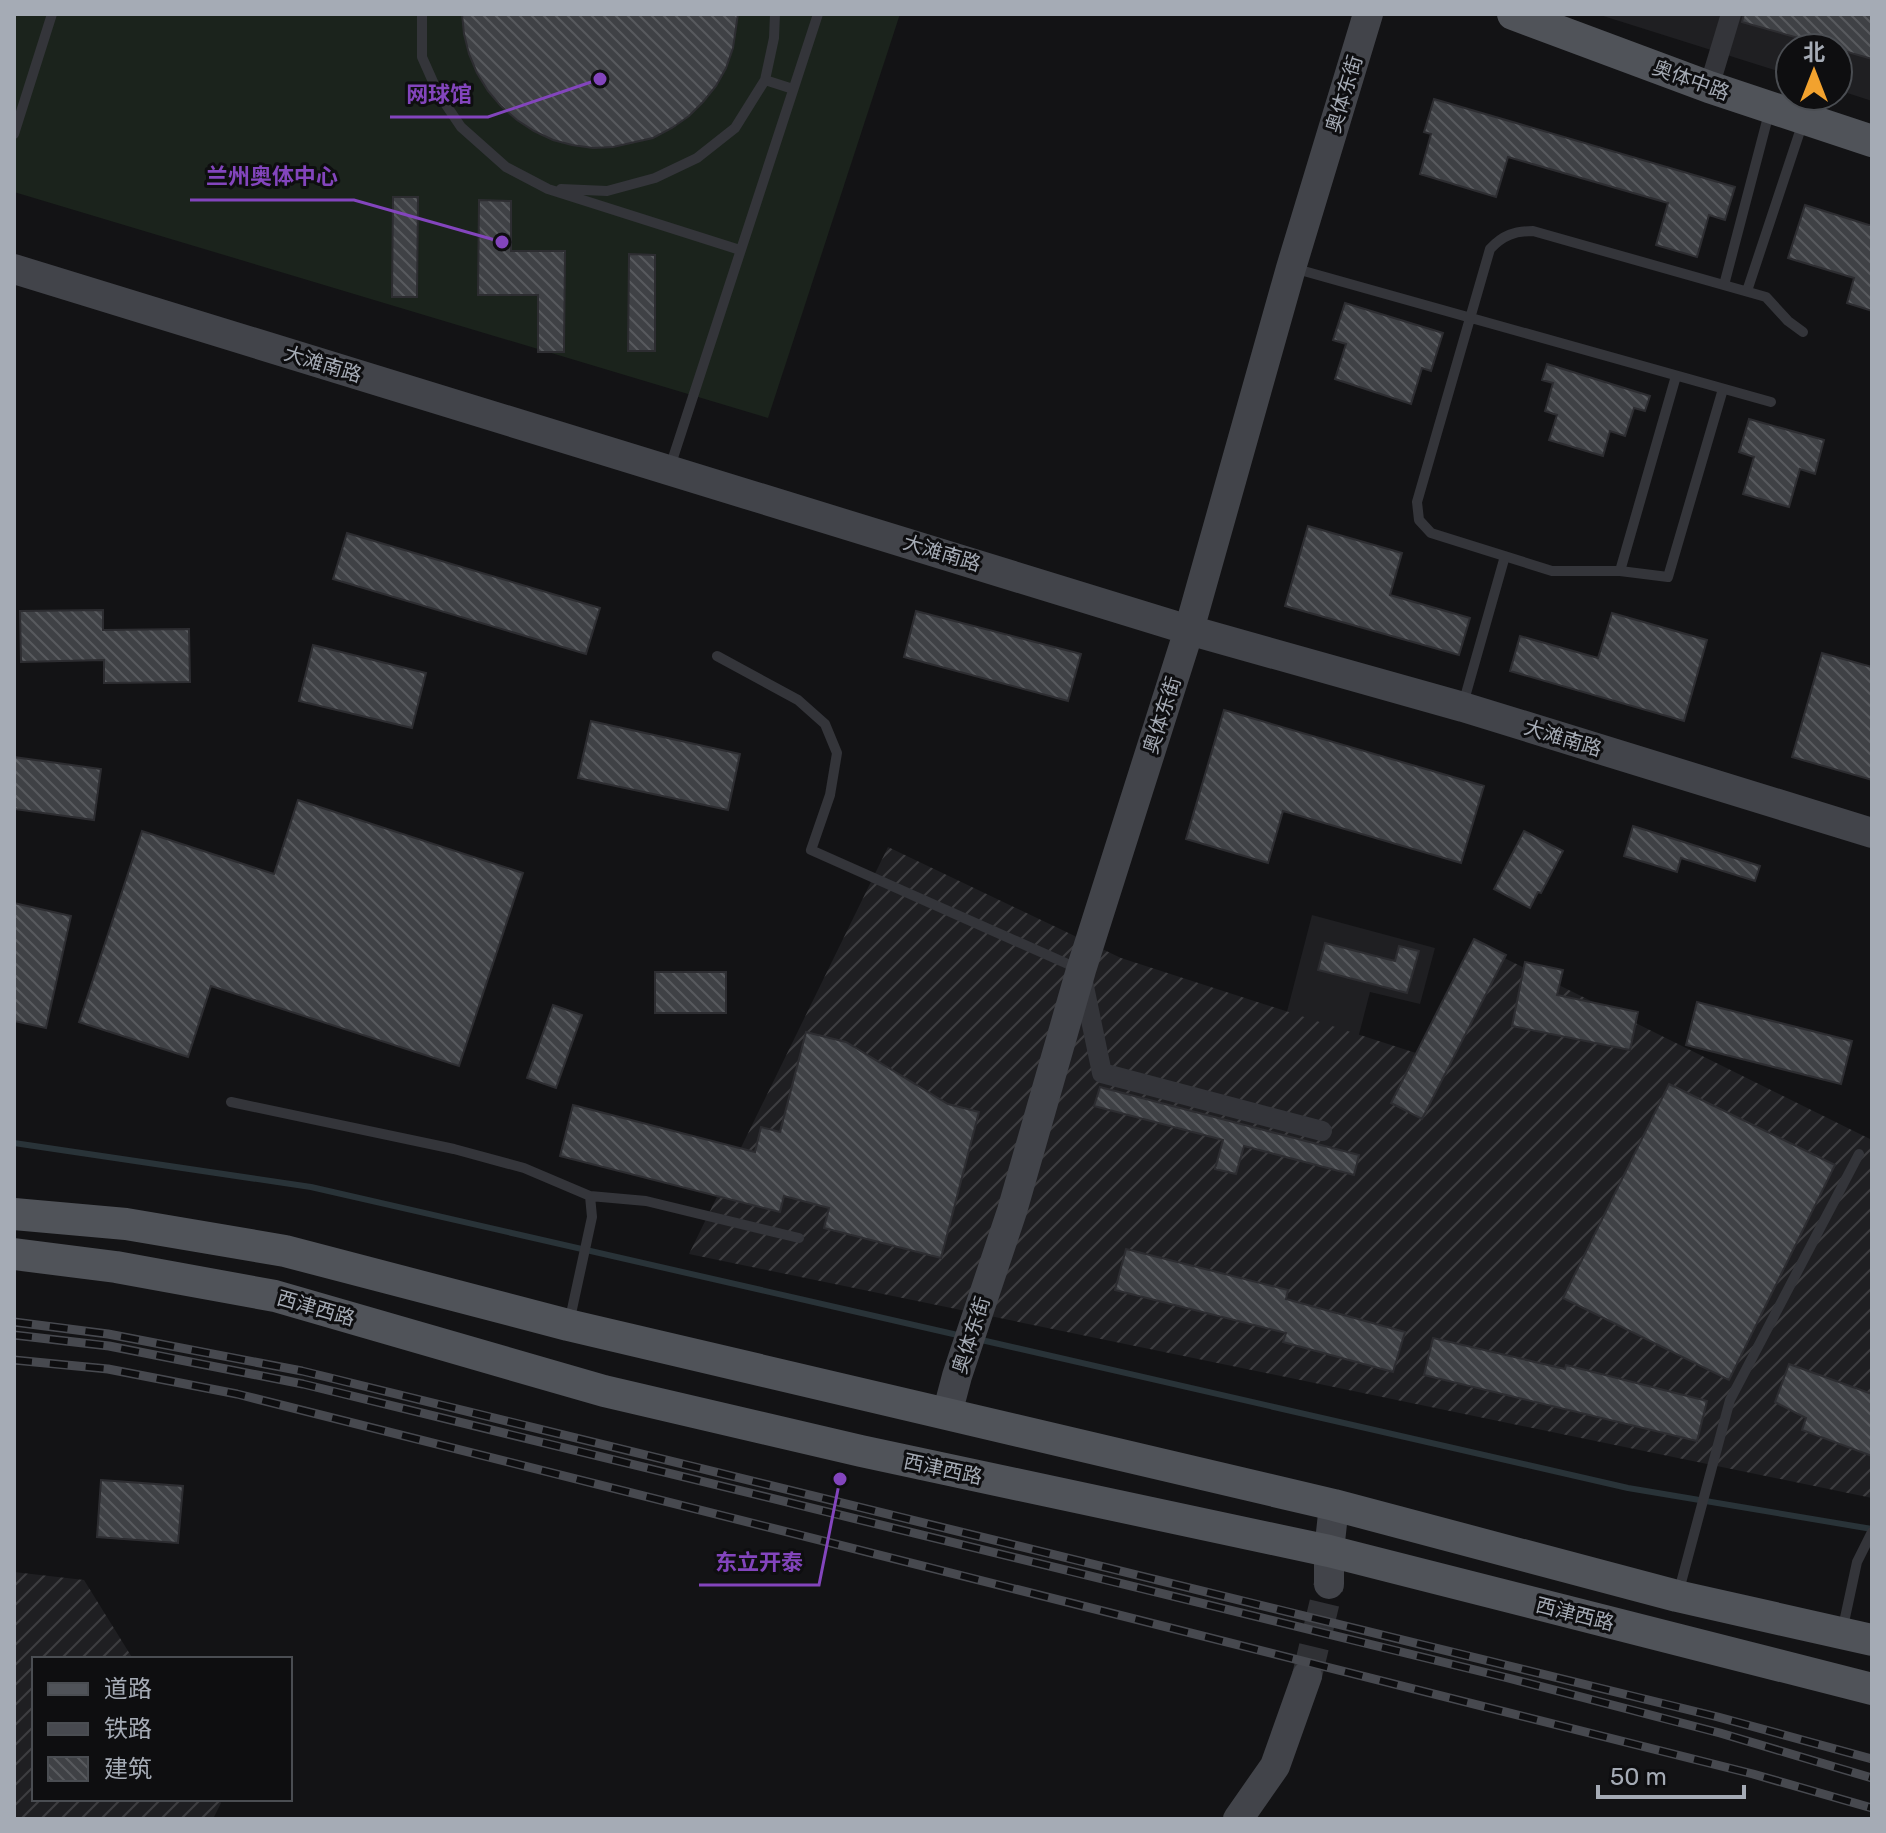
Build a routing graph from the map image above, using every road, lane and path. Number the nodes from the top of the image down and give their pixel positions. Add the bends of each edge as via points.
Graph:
1 (52, 14) edge
2 (422, 14) edge
3 (775, 14) edge
4 (818, 14) edge
5 (1368, 14) edge
6 (1513, 14) edge
7 (1731, 14) edge
8 (765, 80) junction
9 (1709, 87) junction
10 (793, 89) junction
11 (1770, 108) junction
12 (1804, 119) junction
13 (14, 134) edge
14 (1872, 141) edge
15 (548, 189) junction
16 (740, 250) junction
17 (1291, 268) junction
18 (14, 269) edge
19 (1724, 285) junction
20 (1747, 291) junction
21 (1469, 318) junction
22 (1803, 332) dead end
23 (1676, 376) junction
24 (1723, 389) junction
25 (1771, 402) dead end
26 (669, 469) junction
27 (1505, 556) junction
28 (1620, 571) junction
29 (1189, 630) junction
30 (717, 656) dead end
31 (1463, 707) junction
32 (1872, 833) edge
33 (1081, 970) junction
34 (231, 1102) dead end
35 (1322, 1131) dead end
36 (1859, 1154) dead end
37 (590, 1196) junction
38 (14, 1214) edge
39 (126, 1224) junction
40 (799, 1238) dead end
41 (14, 1254) edge
42 (116, 1267) junction
43 (568, 1325) junction
44 (947, 1414) junction
45 (1334, 1505) junction
46 (1870, 1535) edge
47 (1329, 1551) junction
48 (1329, 1584) tunnel mouth
49 (1677, 1596) junction
50 (1857, 1637) edge
51 (1307, 1676) tunnel mouth
52 (1872, 1689) edge
53 (1238, 1819) edge

1 - 13 lane
2 - 15 lane via 422,57 461,127 506,167
3 - 8 lane
4 - 10 lane
5 - 17 street, 奥体东街
6 - 9 main road, 奥体中路
7 - 9 street
8 - 10 lane
8 - 15 lane via 735,128 697,158 655,178 607,191
9 - 11 main road, 奥体中路
10 - 16 lane
11 - 12 main road, 奥体中路
11 - 19 lane
12 - 14 main road, 奥体中路
12 - 20 lane
15 - 16 lane
16 - 26 lane
17 - 21 lane
17 - 29 street, 奥体东街
18 - 26 street, 大滩南路
19 - 20 lane
19 - 21 lane via 1521,231 1490,249
20 - 22 lane via 1766,297
21 - 23 lane
21 - 27 lane via 1416,511 1431,533
23 - 24 lane
23 - 28 lane
24 - 25 lane
24 - 28 lane via 1668,577
26 - 29 street, 大滩南路
27 - 28 lane via 1552,571
27 - 31 lane
29 - 31 street, 大滩南路
29 - 33 street, 奥体东街
30 - 33 lane via 798,700 825,724 837,753 830,795 811,850
31 - 32 street, 大滩南路
33 - 35 street via 1102,1073
33 - 44 street, 奥体东街
34 - 37 lane via 468,1153 524,1168
36 - 49 lane via 1730,1400
37 - 40 lane via 646,1201
37 - 43 lane via 592,1217
38 - 39 main road
39 - 42 main road
39 - 43 main road via 285,1251
41 - 42 main road, 西津西路
42 - 47 main road, 西津西路 via 275,1296 604,1391
43 - 44 main road
44 - 45 main road
45 - 47 street
45 - 49 main road
46 - 50 lane via 1857,1562
47 - 48 street
47 - 52 main road, 西津西路
49 - 50 main road
51 - 53 street via 1275,1766

